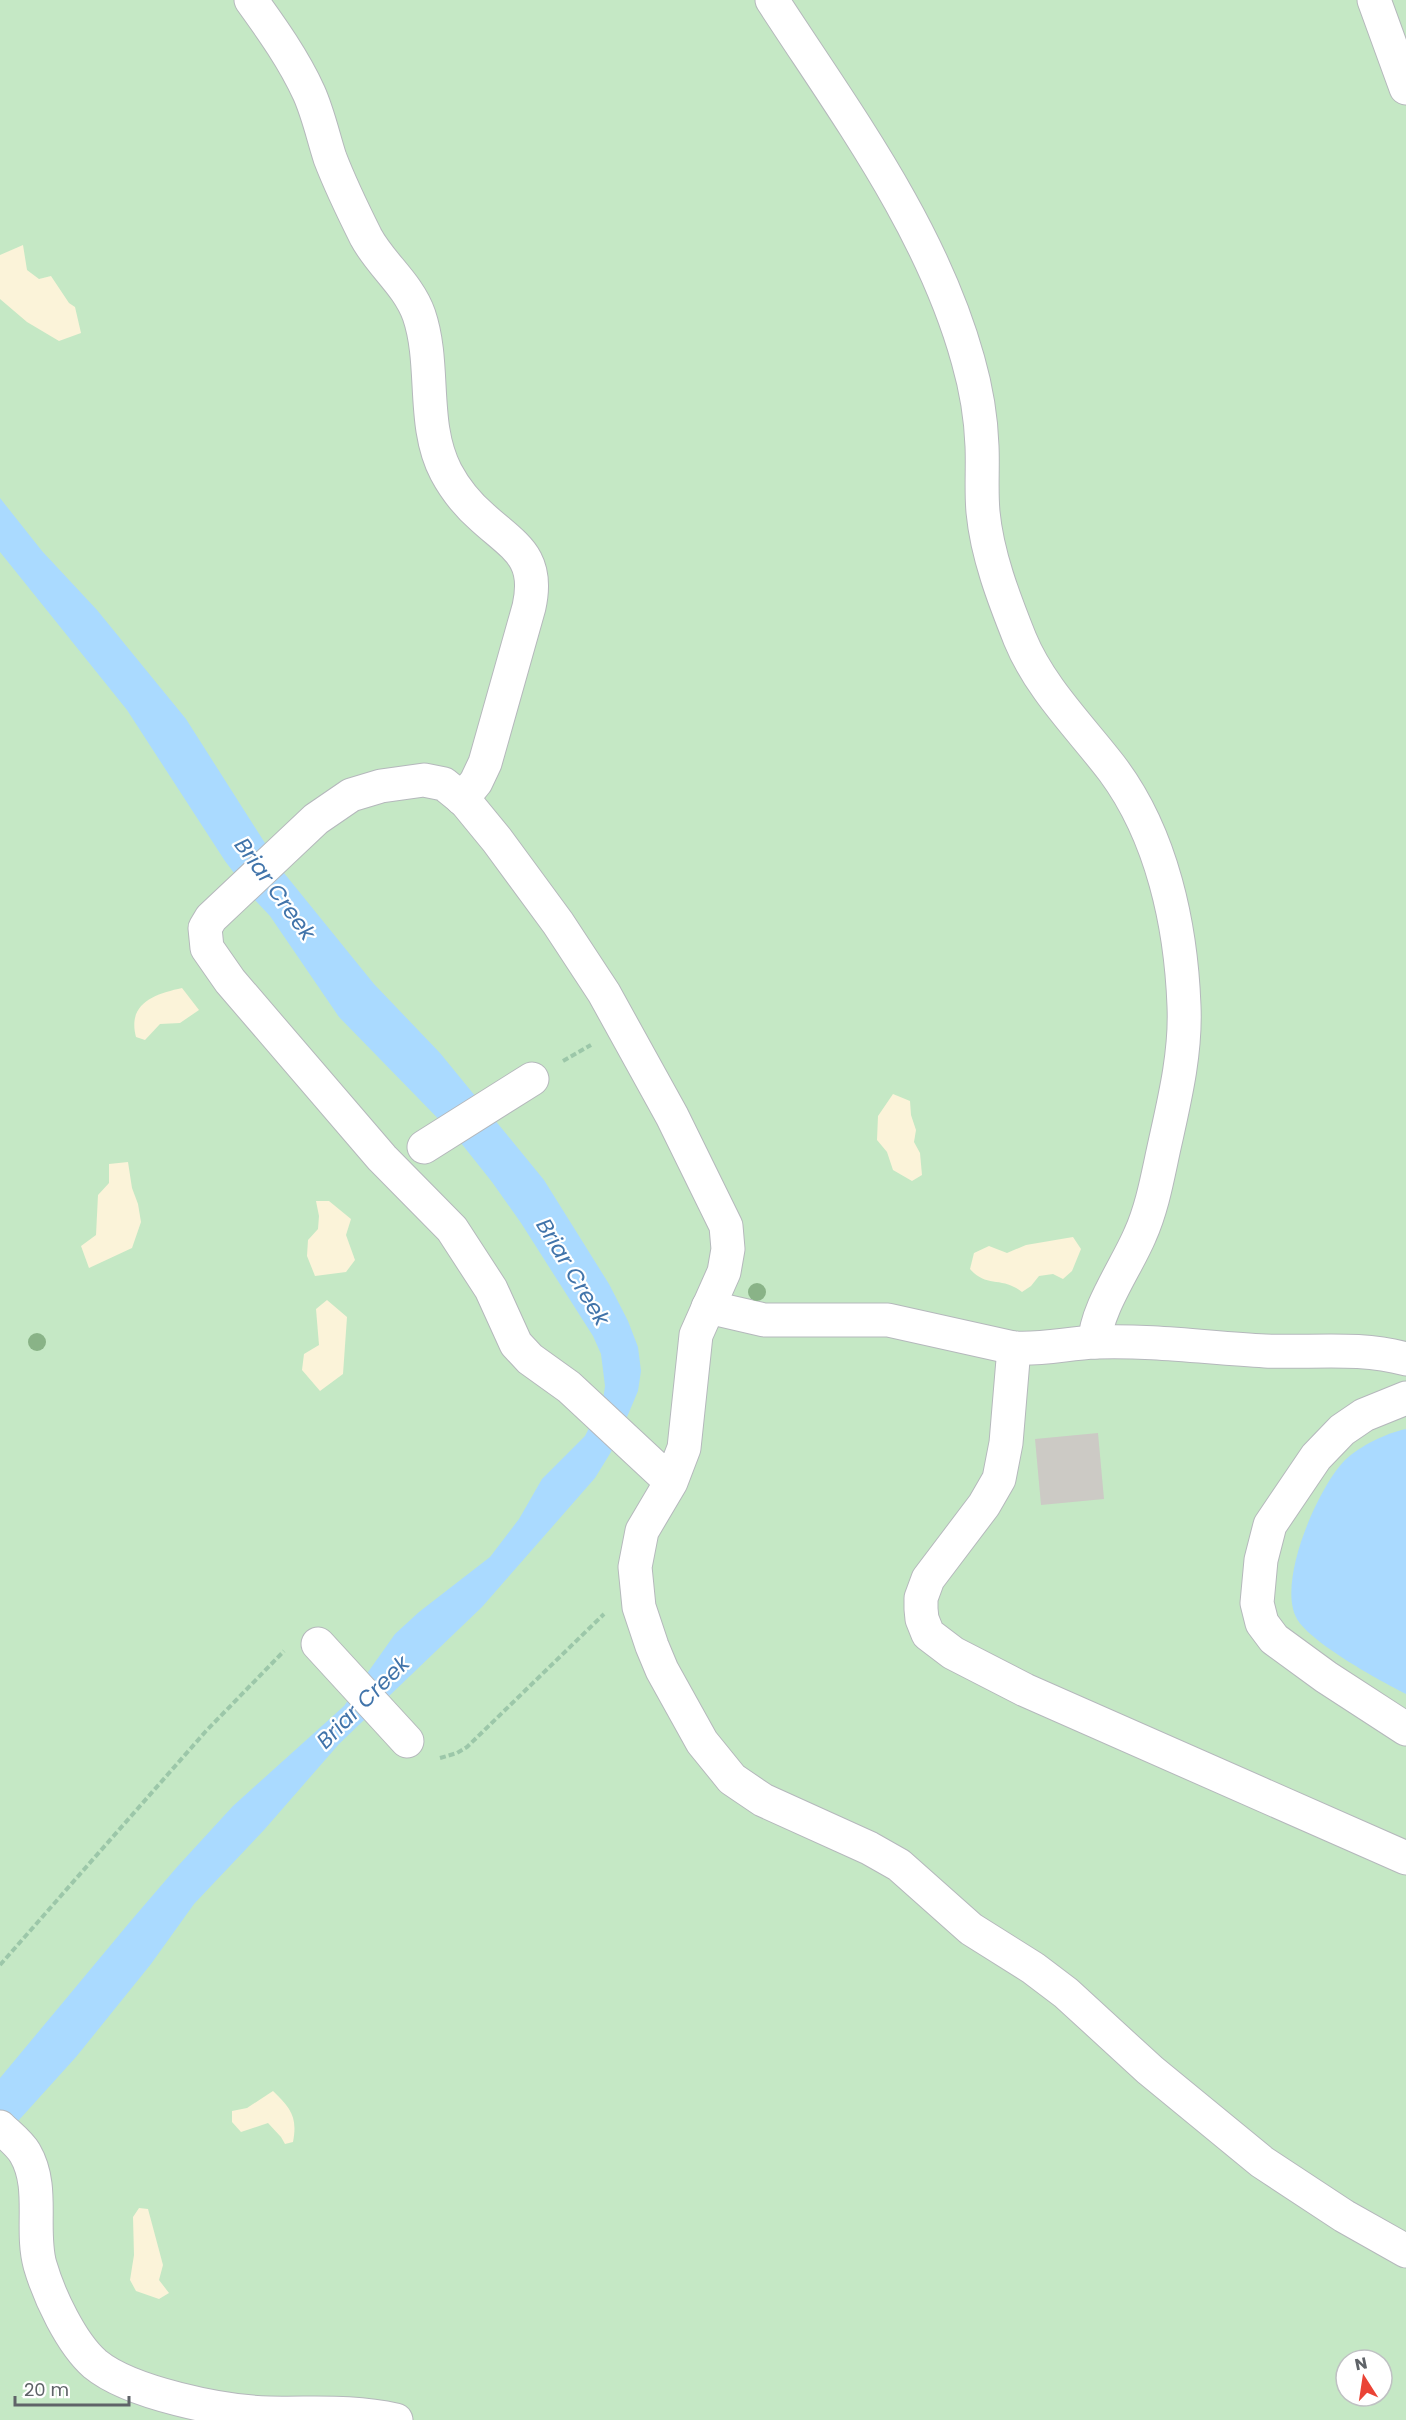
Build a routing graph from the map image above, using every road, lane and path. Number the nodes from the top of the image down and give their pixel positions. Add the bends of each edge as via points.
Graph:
1 (251, 0) edge
2 (772, 0) edge
3 (1374, 0) edge
4 (1406, 88) edge
5 (462, 799) junction
6 (623, 1027) junction
7 (532, 1079) joint
8 (424, 1147) dead end
9 (708, 1307) junction
10 (1095, 1342) junction
11 (1014, 1348) junction
12 (1406, 1359) edge
13 (1406, 1398) edge
14 (661, 1473) junction
15 (638, 1601) junction
16 (318, 1644) joint
17 (1406, 1729) edge
18 (407, 1741) joint
19 (1406, 1858) edge
20 (0, 1965) edge
21 (11, 2138) edge
22 (1406, 2251) edge
23 (396, 2420) edge

1 - 5 lane via 308,91 330,158 367,239 414,304 426,349 435,440 446,472 471,507 515,544 528,563 532,595 493,738 481,774
2 - 10 lane via 864,142 910,219 938,277 959,330 974,385 981,434 986,536 1019,636 1036,670 1116,774 1135,806 1171,903 1185,1008 1179,1078 1148,1216 1100,1317
3 - 4 lane
5 - 6 lane via 558,922
5 - 14 lane via 435,781 415,780 358,792 339,801 292,840 207,923 207,948 230,981 382,1158 452,1229 491,1289 521,1350 569,1387
6 - 7 path
6 - 9 lane via 726,1226 726,1260
7 - 8 lane
9 - 11 lane via 764,1320 888,1320
9 - 14 lane via 696,1335 687,1433
10 - 11 lane
10 - 12 lane via 1357,1352
11 - 19 lane via 999,1479 928,1579 921,1598 922,1619 928,1634 952,1653 1025,1690
13 - 17 lane via 1364,1415 1342,1430 1309,1466 1270,1525 1261,1560 1257,1603 1262,1623 1274,1639
14 - 15 lane via 639,1542 635,1580
15 - 18 path via 602,1615 467,1747 446,1757 433,1758 424,1757
15 - 22 lane via 651,1646 679,1702 702,1742 742,1787 899,1865 971,1929 1066,1993 1150,2070 1262,2162
16 - 18 lane
16 - 20 path via 305,1635 293,1641 206,1731
21 - 23 lane via 29,2163 35,2185 37,2249 44,2277 79,2344 104,2370 156,2392 226,2408 267,2413 347,2412

